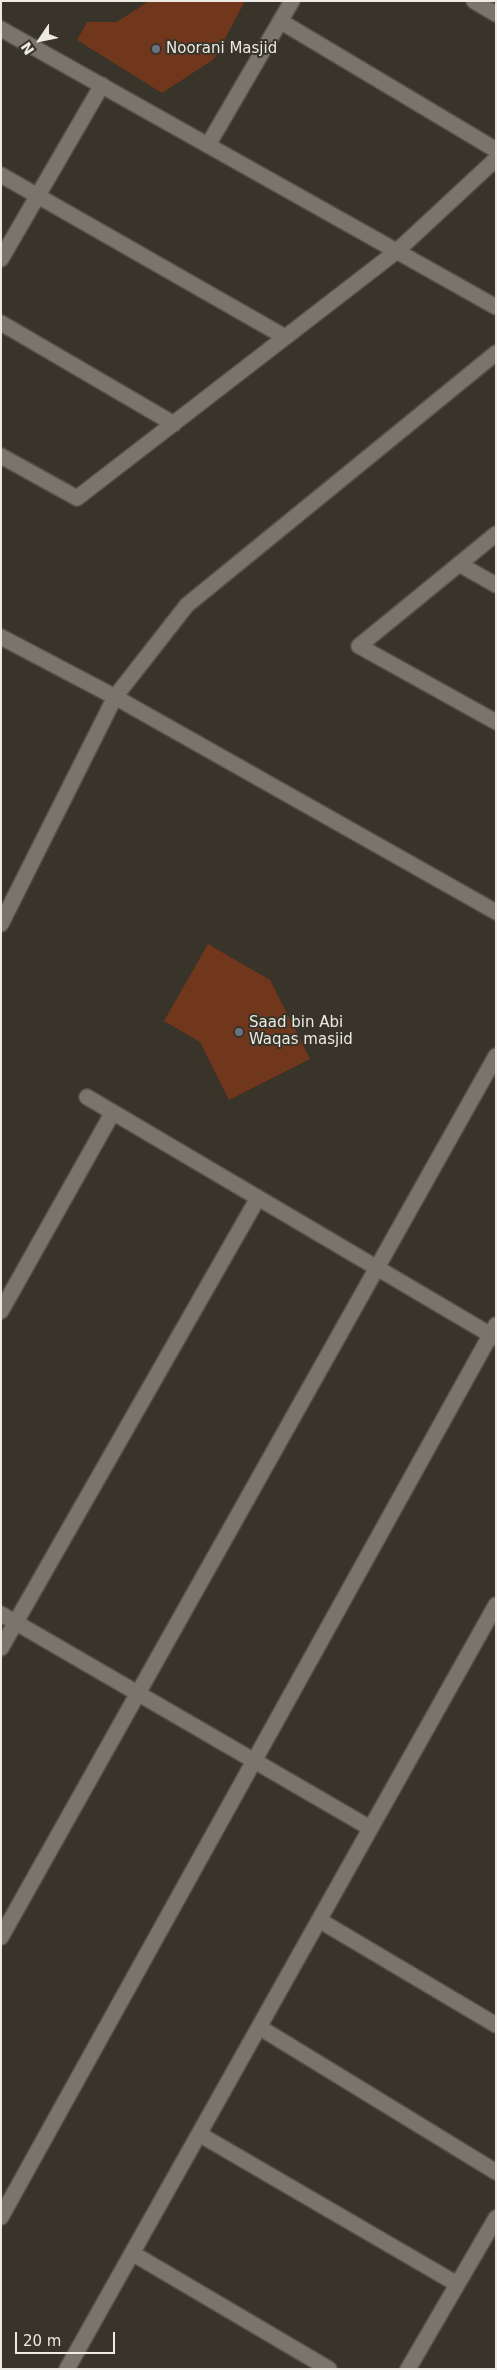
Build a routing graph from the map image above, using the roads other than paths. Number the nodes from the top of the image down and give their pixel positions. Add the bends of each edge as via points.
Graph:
1 (292, 1) edge
2 (474, 1) edge
3 (496, 14) edge
4 (280, 21) junction
5 (1, 29) edge
6 (102, 85) junction
7 (208, 145) junction
8 (496, 150) edge
9 (496, 159) edge
10 (1, 175) edge
11 (38, 196) junction
12 (397, 251) junction
13 (1, 259) edge
14 (496, 307) edge
15 (1, 323) edge
16 (285, 338) junction
17 (496, 353) edge
18 (174, 424) junction
19 (1, 456) edge
20 (496, 534) edge
21 (459, 564) junction
22 (496, 585) edge
23 (1, 637) edge
24 (115, 697) junction
25 (496, 722) edge
26 (496, 912) edge
27 (1, 924) edge
28 (496, 1056) edge
29 (87, 1097) dead end
30 (112, 1112) junction
31 (258, 1198) junction
32 (377, 1268) junction
33 (1, 1311) edge
34 (494, 1333) edge
35 (496, 1605) edge
36 (1, 1614) edge
37 (16, 1622) junction
38 (1, 1648) edge
39 (138, 1693) junction
40 (254, 1760) junction
41 (370, 1828) junction
42 (319, 1920) junction
43 (1, 1937) edge
44 (496, 2025) edge
45 (259, 2027) junction
46 (199, 2134) junction
47 (496, 2172) edge
48 (1, 2217) edge
49 (496, 2218) edge
50 (132, 2253) junction
51 (457, 2284) junction
52 (67, 2369) edge
53 (329, 2369) edge
54 (408, 2369) edge

1 - 4 street
2 - 3 street
4 - 7 street
4 - 8 street
5 - 6 street
6 - 7 street
6 - 11 street
7 - 12 street
9 - 12 street
10 - 11 street
11 - 13 street
11 - 16 street
12 - 14 street
12 - 16 street
15 - 18 street
16 - 18 street
17 - 24 street via 187,605
18 - 19 street via 77,498
20 - 21 street
21 - 22 street
21 - 25 street via 359,646
23 - 24 street
24 - 26 street
24 - 27 street
28 - 32 street
29 - 30 street
30 - 31 street
30 - 33 street
31 - 32 street
31 - 37 street
32 - 34 street
32 - 39 street
34 - 40 street
35 - 41 street
36 - 37 street
37 - 38 street
37 - 39 street
39 - 40 street
39 - 43 street
40 - 41 street
40 - 48 street
41 - 42 street
42 - 44 street
42 - 45 street
45 - 46 street
45 - 47 street
46 - 50 street
46 - 51 street
49 - 51 street
50 - 52 street
50 - 53 street
51 - 54 street

